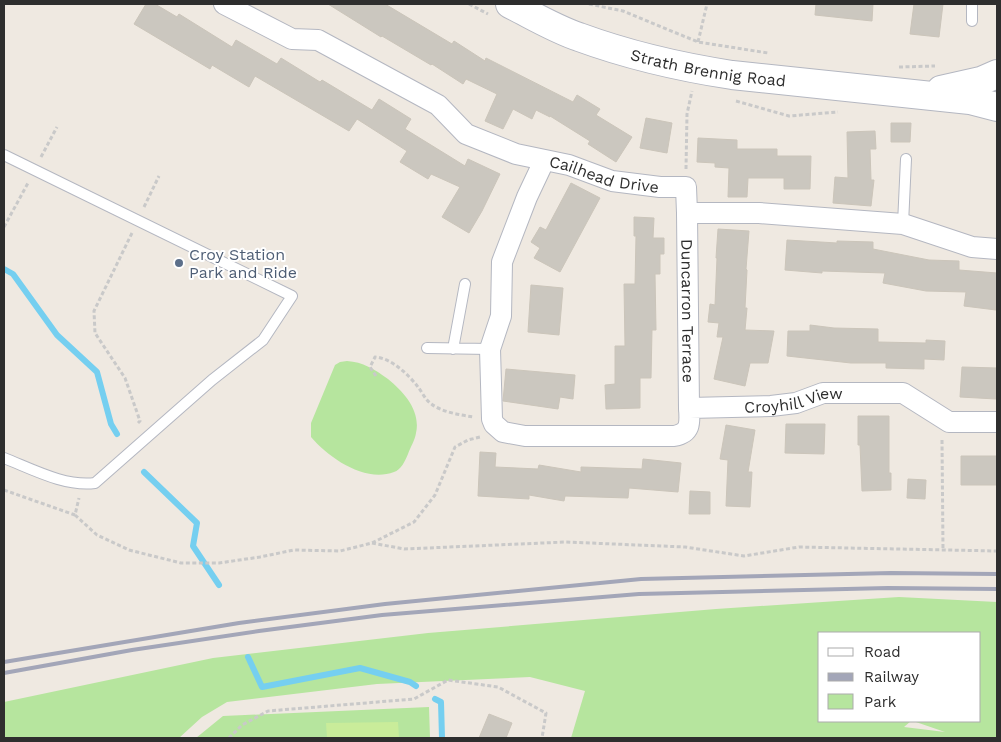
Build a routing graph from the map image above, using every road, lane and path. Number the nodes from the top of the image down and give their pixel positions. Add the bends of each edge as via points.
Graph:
1 (224, 4) edge
2 (510, 4) edge
3 (589, 4) edge
4 (707, 4) edge
5 (972, 4) edge
6 (972, 21) dead end
7 (698, 42) junction
8 (774, 54) dead end
9 (944, 65) dead end
10 (898, 67) dead end
11 (696, 70) junction
12 (997, 74) edge
13 (917, 95) junction
14 (997, 107) edge
15 (4, 155) edge
16 (906, 159) dead end
17 (544, 161) junction
18 (160, 176) dead end
19 (686, 187) junction
20 (687, 213) junction
21 (138, 221) junction
22 (903, 224) junction
23 (997, 248) edge
24 (465, 284) dead end
25 (427, 348) dead end
26 (453, 349) junction
27 (490, 349) junction
28 (376, 376) dead end
29 (689, 408) junction
30 (942, 419) junction
31 (997, 422) edge
32 (495, 424) junction
33 (132, 428) dead end
34 (4, 458) edge
35 (82, 485) junction
36 (4, 490) edge
37 (75, 515) junction
38 (372, 543) junction
39 (942, 549) junction
40 (997, 550) edge
41 (229, 738) edge
42 (542, 738) edge

1 - 17 street, Cailhead Drive via 292,39 318,40 438,105 466,134 516,154
2 - 11 street, Strath Brennig Road via 577,37
3 - 7 path via 623,11
4 - 7 path
5 - 6 lane
7 - 8 path
7 - 11 path
9 - 10 path
11 - 13 street, Strath Brennig Road
11 - 19 path via 687,114
12 - 13 street, Strath Brennig Road via 981,81
13 - 14 street, Strath Brennig Road via 970,100
15 - 21 lane
16 - 22 lane
17 - 19 street, Cailhead Drive via 569,165 612,180
17 - 27 street via 502,262 501,316
18 - 21 path
19 - 20 street
20 - 22 street via 759,213
20 - 29 street, Duncarron Terrace
21 - 33 path via 94,311 95,333 125,378 140,421
21 - 35 lane via 292,296 263,340 212,380 95,483
22 - 23 street via 972,247
24 - 26 lane
25 - 26 lane
26 - 27 lane
27 - 32 street
28 - 32 path via 370,367 374,357 382,358 406,374 429,402 462,416
29 - 30 street, Croyhill View via 796,403 823,392 903,392
29 - 32 street via 690,424 680,435 525,436 508,434
30 - 31 street, Croyhill View via 949,422
30 - 39 path
32 - 38 path via 482,436 455,447 436,495 414,522
34 - 35 lane
35 - 37 path
36 - 37 path
37 - 38 path via 97,535 129,550 181,563 260,557 294,550 340,551
38 - 39 path via 404,548 566,542 685,548 744,556 799,547
39 - 40 path
41 - 42 path via 242,725 268,711 414,699 448,680 498,687 546,713

